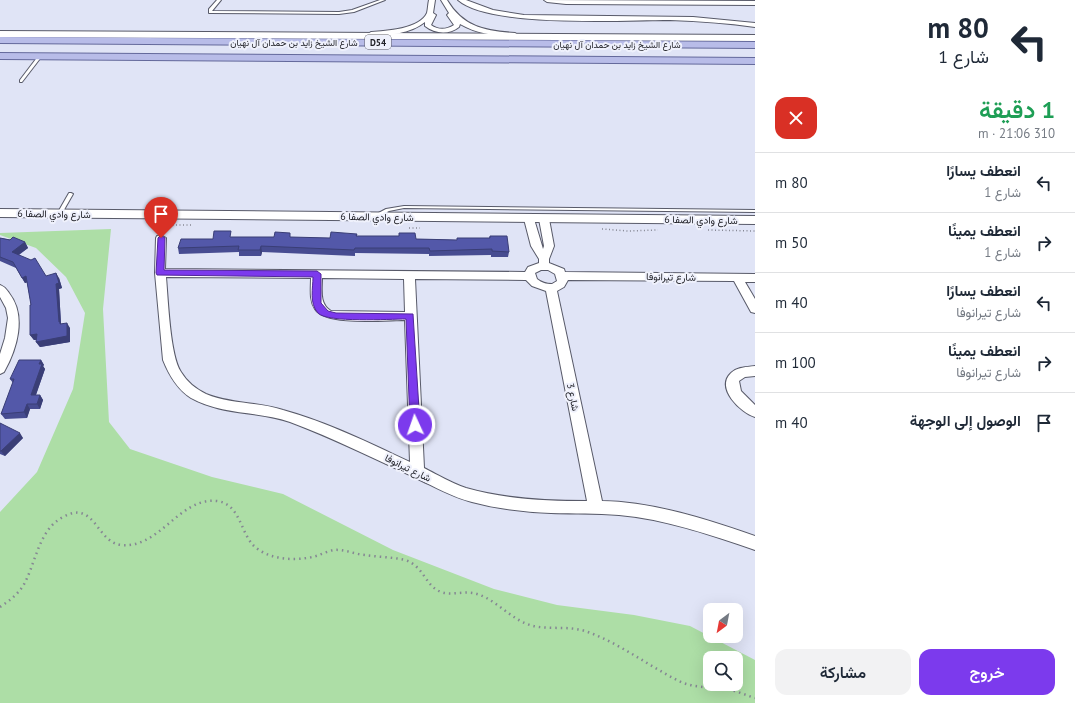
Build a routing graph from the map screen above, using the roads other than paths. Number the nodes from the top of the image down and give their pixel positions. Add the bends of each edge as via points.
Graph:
1 (219, 0) edge
2 (383, 0) edge
3 (432, 0) edge
4 (443, 0) edge
5 (461, 0) edge
6 (547, 0) edge
7 (688, 1) edge
8 (755, 3) edge
9 (591, 7) dead end
10 (755, 8) edge
11 (755, 25) edge
12 (0, 33) edge
13 (313, 36) junction
14 (600, 38) junction
15 (755, 38) edge
16 (0, 40) edge
17 (755, 45) edge
18 (0, 56) edge
19 (40, 56) junction
20 (755, 61) edge
21 (21, 82) dead end
22 (71, 194) dead end
23 (755, 211) edge
24 (0, 213) edge
25 (59, 214) junction
26 (372, 217) junction
27 (755, 220) edge
28 (530, 225) junction
29 (546, 225) junction
30 (161, 238) dead end
31 (543, 260) junction
32 (160, 273) junction
33 (317, 274) junction
34 (409, 275) junction
35 (530, 276) junction
36 (563, 276) junction
37 (738, 278) junction
38 (755, 278) edge
39 (0, 288) edge
40 (551, 288) junction
41 (755, 309) edge
42 (410, 316) junction
43 (0, 369) edge
44 (755, 371) edge
45 (755, 412) edge
46 (417, 472) junction
47 (596, 507) junction
48 (755, 543) edge

1 - 2 lane via 210,12 339,13 353,11
3 - 4 street via 435,12 426,23 438,30 451,30 457,23 446,9
3 - 13 street via 429,16 405,29 378,34
4 - 14 street via 458,19 486,31 509,35
5 - 11 street via 484,10 508,15 706,19
6 - 7 street
7 - 8 street
9 - 10 street
12 - 13 street
13 - 14 street
14 - 15 street
16 - 17 main road, شارع الشيخ زايد بن حمدان آل نهيان / D54
18 - 19 main road, شارع الشيخ زايد بن حمدان آل نهيان / D54
19 - 20 main road, شارع الشيخ زايد بن حمدان آل نهيان / D54
19 - 21 lane
22 - 25 lane
23 - 26 lane via 404,207
24 - 25 main road, شارع وادي الصفا 6
25 - 26 main road, شارع وادي الصفا 6
26 - 28 main road, شارع وادي الصفا 6
27 - 29 main road, شارع وادي الصفا 6
28 - 29 main road, شارع وادي الصفا 6
28 - 31 street
29 - 31 street via 549,246
30 - 32 street, شارع تيرانوفا
31 - 35 street via 540,266 532,270
31 - 36 street
32 - 33 street
32 - 46 street, شارع تيرانوفا via 169,360 176,377 190,391 216,402 271,411 291,418
33 - 34 street
33 - 42 street via 317,303 325,314
34 - 35 street
34 - 42 street
35 - 40 street via 537,285
36 - 37 street, شارع تيرانوفا
36 - 40 street via 561,284
37 - 38 street, شارع تيرانوفا
37 - 41 street
39 - 43 street via 8,298 14,320 13,333
40 - 47 street, شارع 3
42 - 46 street
44 - 45 street via 740,373 732,382 736,398
46 - 47 street, شارع تيرانوفا via 464,493 501,502 556,507
47 - 48 street, شارع تيرانوفا via 627,509 660,516

